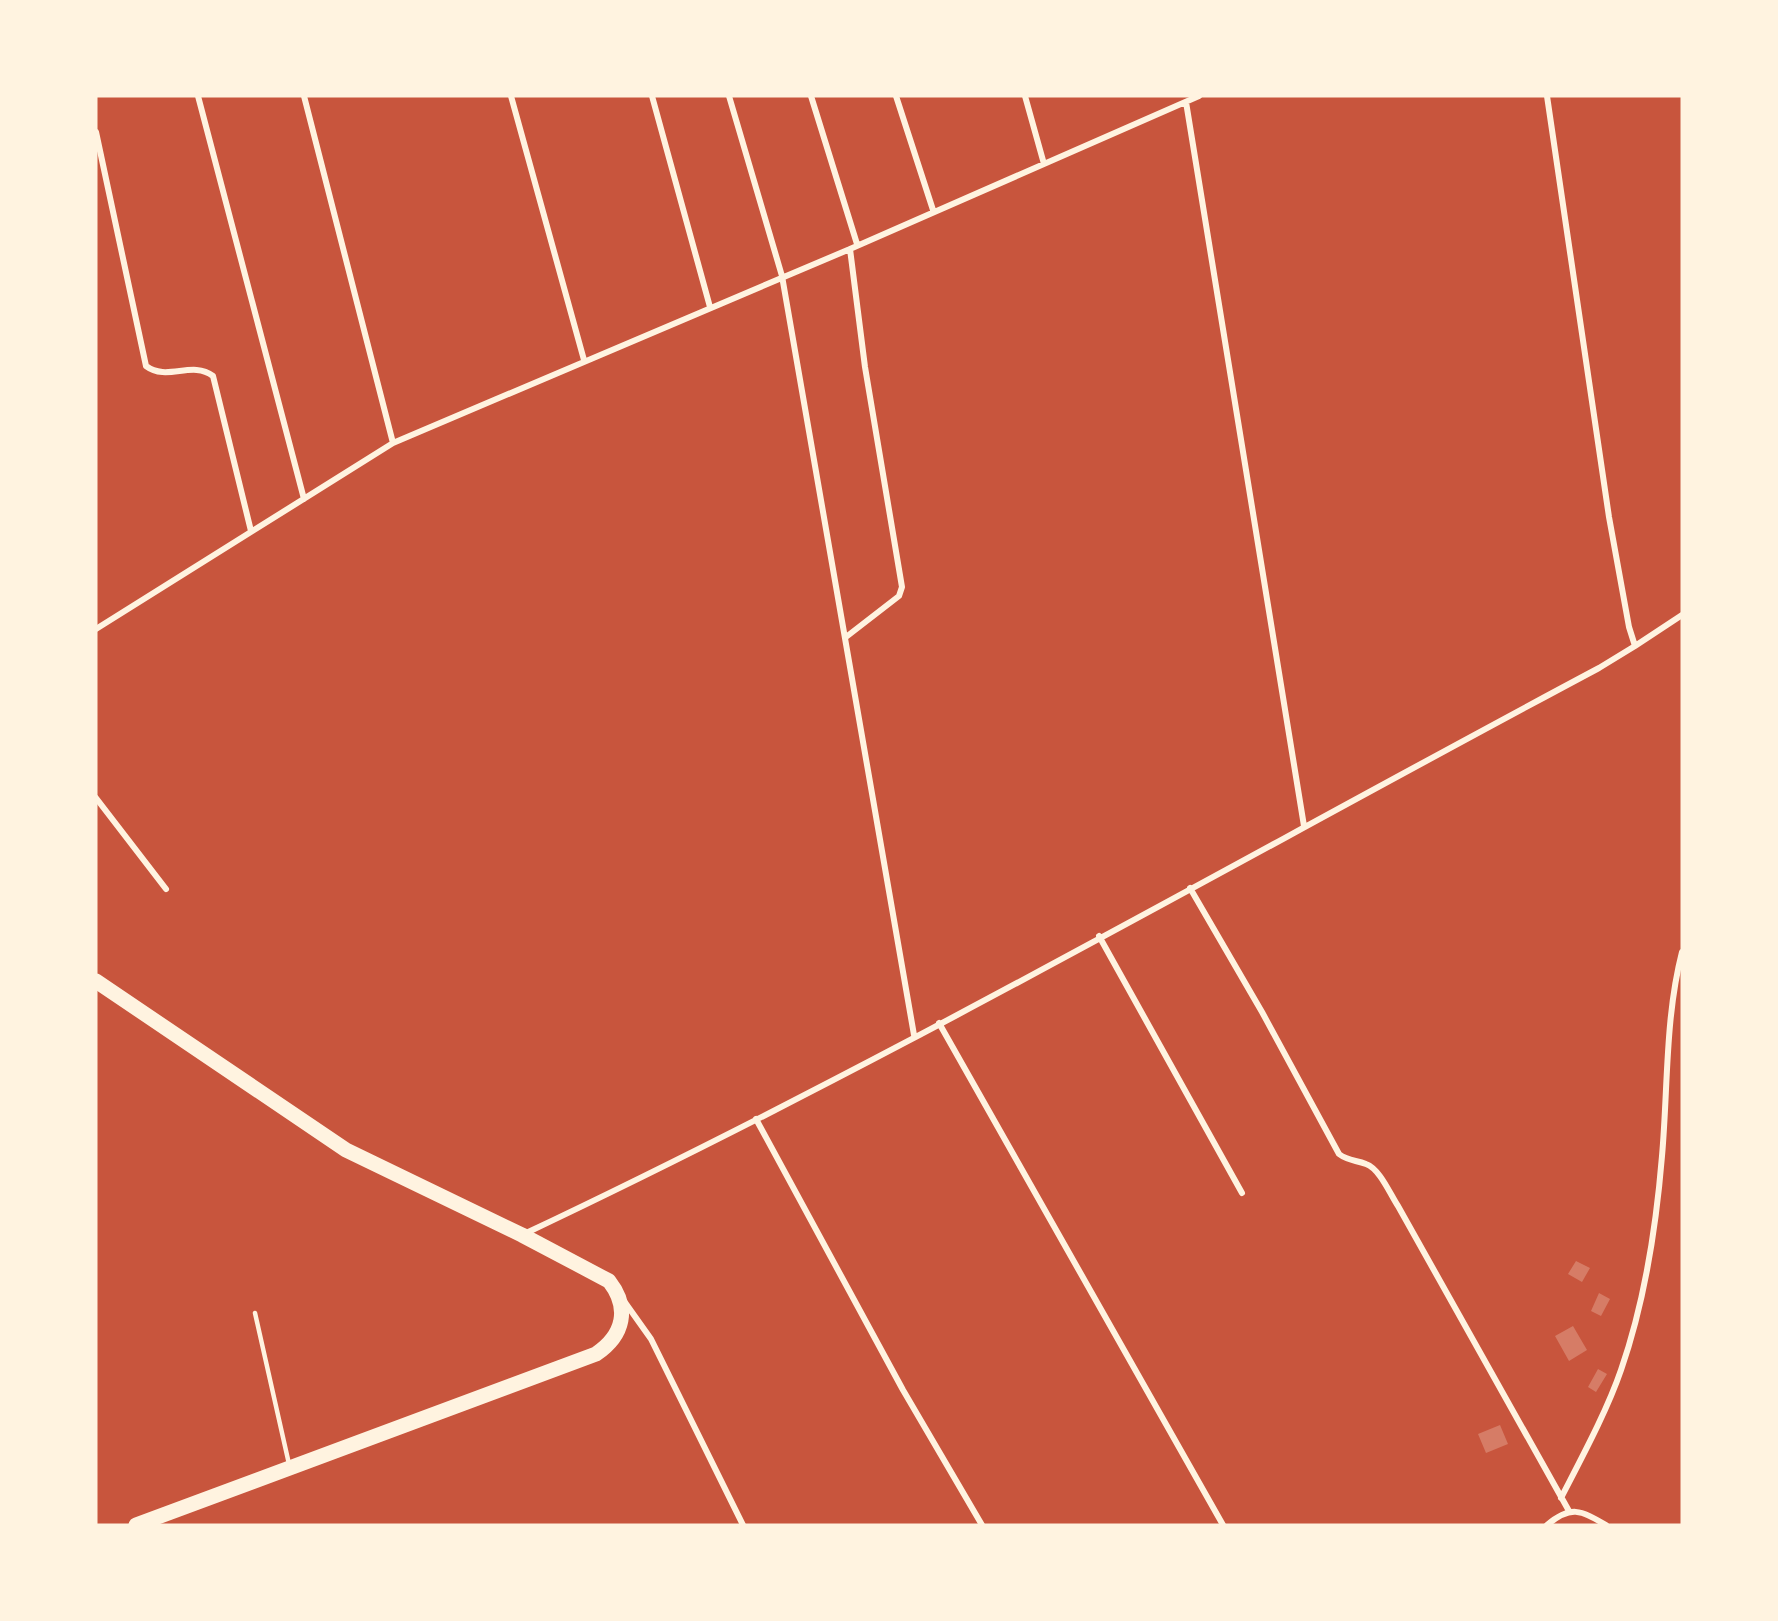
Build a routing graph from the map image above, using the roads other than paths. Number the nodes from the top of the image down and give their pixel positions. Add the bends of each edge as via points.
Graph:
1 (198, 96) edge
2 (304, 96) edge
3 (511, 96) edge
4 (652, 96) edge
5 (729, 96) edge
6 (811, 96) edge
7 (897, 96) edge
8 (1025, 96) edge
9 (1199, 96) edge
10 (1547, 96) edge
11 (1186, 102) junction
12 (96, 132) edge
13 (1044, 164) junction
14 (933, 210) junction
15 (856, 244) junction
16 (850, 249) junction
17 (782, 276) junction
18 (710, 307) junction
19 (584, 360) junction
20 (393, 443) junction
21 (304, 499) junction
22 (251, 531) junction
23 (1682, 615) edge
24 (96, 629) edge
25 (846, 637) junction
26 (1635, 646) junction
27 (96, 798) edge
28 (1304, 825) junction
29 (1190, 888) junction
30 (166, 889) dead end
31 (1099, 936) junction
32 (1682, 952) edge
33 (96, 981) edge
34 (939, 1023) junction
35 (914, 1035) junction
36 (756, 1119) junction
37 (1242, 1192) dead end
38 (522, 1234) junction
39 (618, 1294) junction
40 (255, 1313) dead end
41 (290, 1467) junction
42 (1561, 1498) junction
43 (1569, 1510) junction
44 (136, 1525) edge
45 (743, 1525) edge
46 (982, 1525) edge
47 (1223, 1525) edge
48 (1547, 1525) edge
49 (1606, 1525) edge

1 - 21 street
2 - 20 street
3 - 19 street
4 - 18 street
5 - 17 street
6 - 15 street
7 - 14 street
8 - 13 street
9 - 11 street
10 - 26 street via 1609,517
11 - 13 street
11 - 28 street
12 - 22 street via 146,366 162,373 197,368 213,376
13 - 14 street
14 - 15 street
15 - 16 street
16 - 17 street
16 - 25 street via 865,367 902,587 899,597
17 - 18 street
17 - 25 street
18 - 19 street
19 - 20 street
20 - 21 street
21 - 22 street
22 - 24 street
23 - 26 street
25 - 35 street
26 - 28 street
27 - 30 street
28 - 29 street
29 - 31 street
29 - 42 street via 1339,1154 1373,1168 1398,1206
31 - 34 street
31 - 37 street
32 - 42 street via 1673,1009 1654,1233 1643,1296 1621,1372
33 - 38 main road via 346,1150
34 - 35 street
34 - 47 street
35 - 36 street
36 - 38 street
36 - 46 street via 903,1390
38 - 39 main road via 609,1281
39 - 41 main road via 617,1335 596,1354
39 - 45 street via 651,1339
40 - 41 lane
41 - 44 main road
42 - 43 street
43 - 48 street
43 - 49 street

